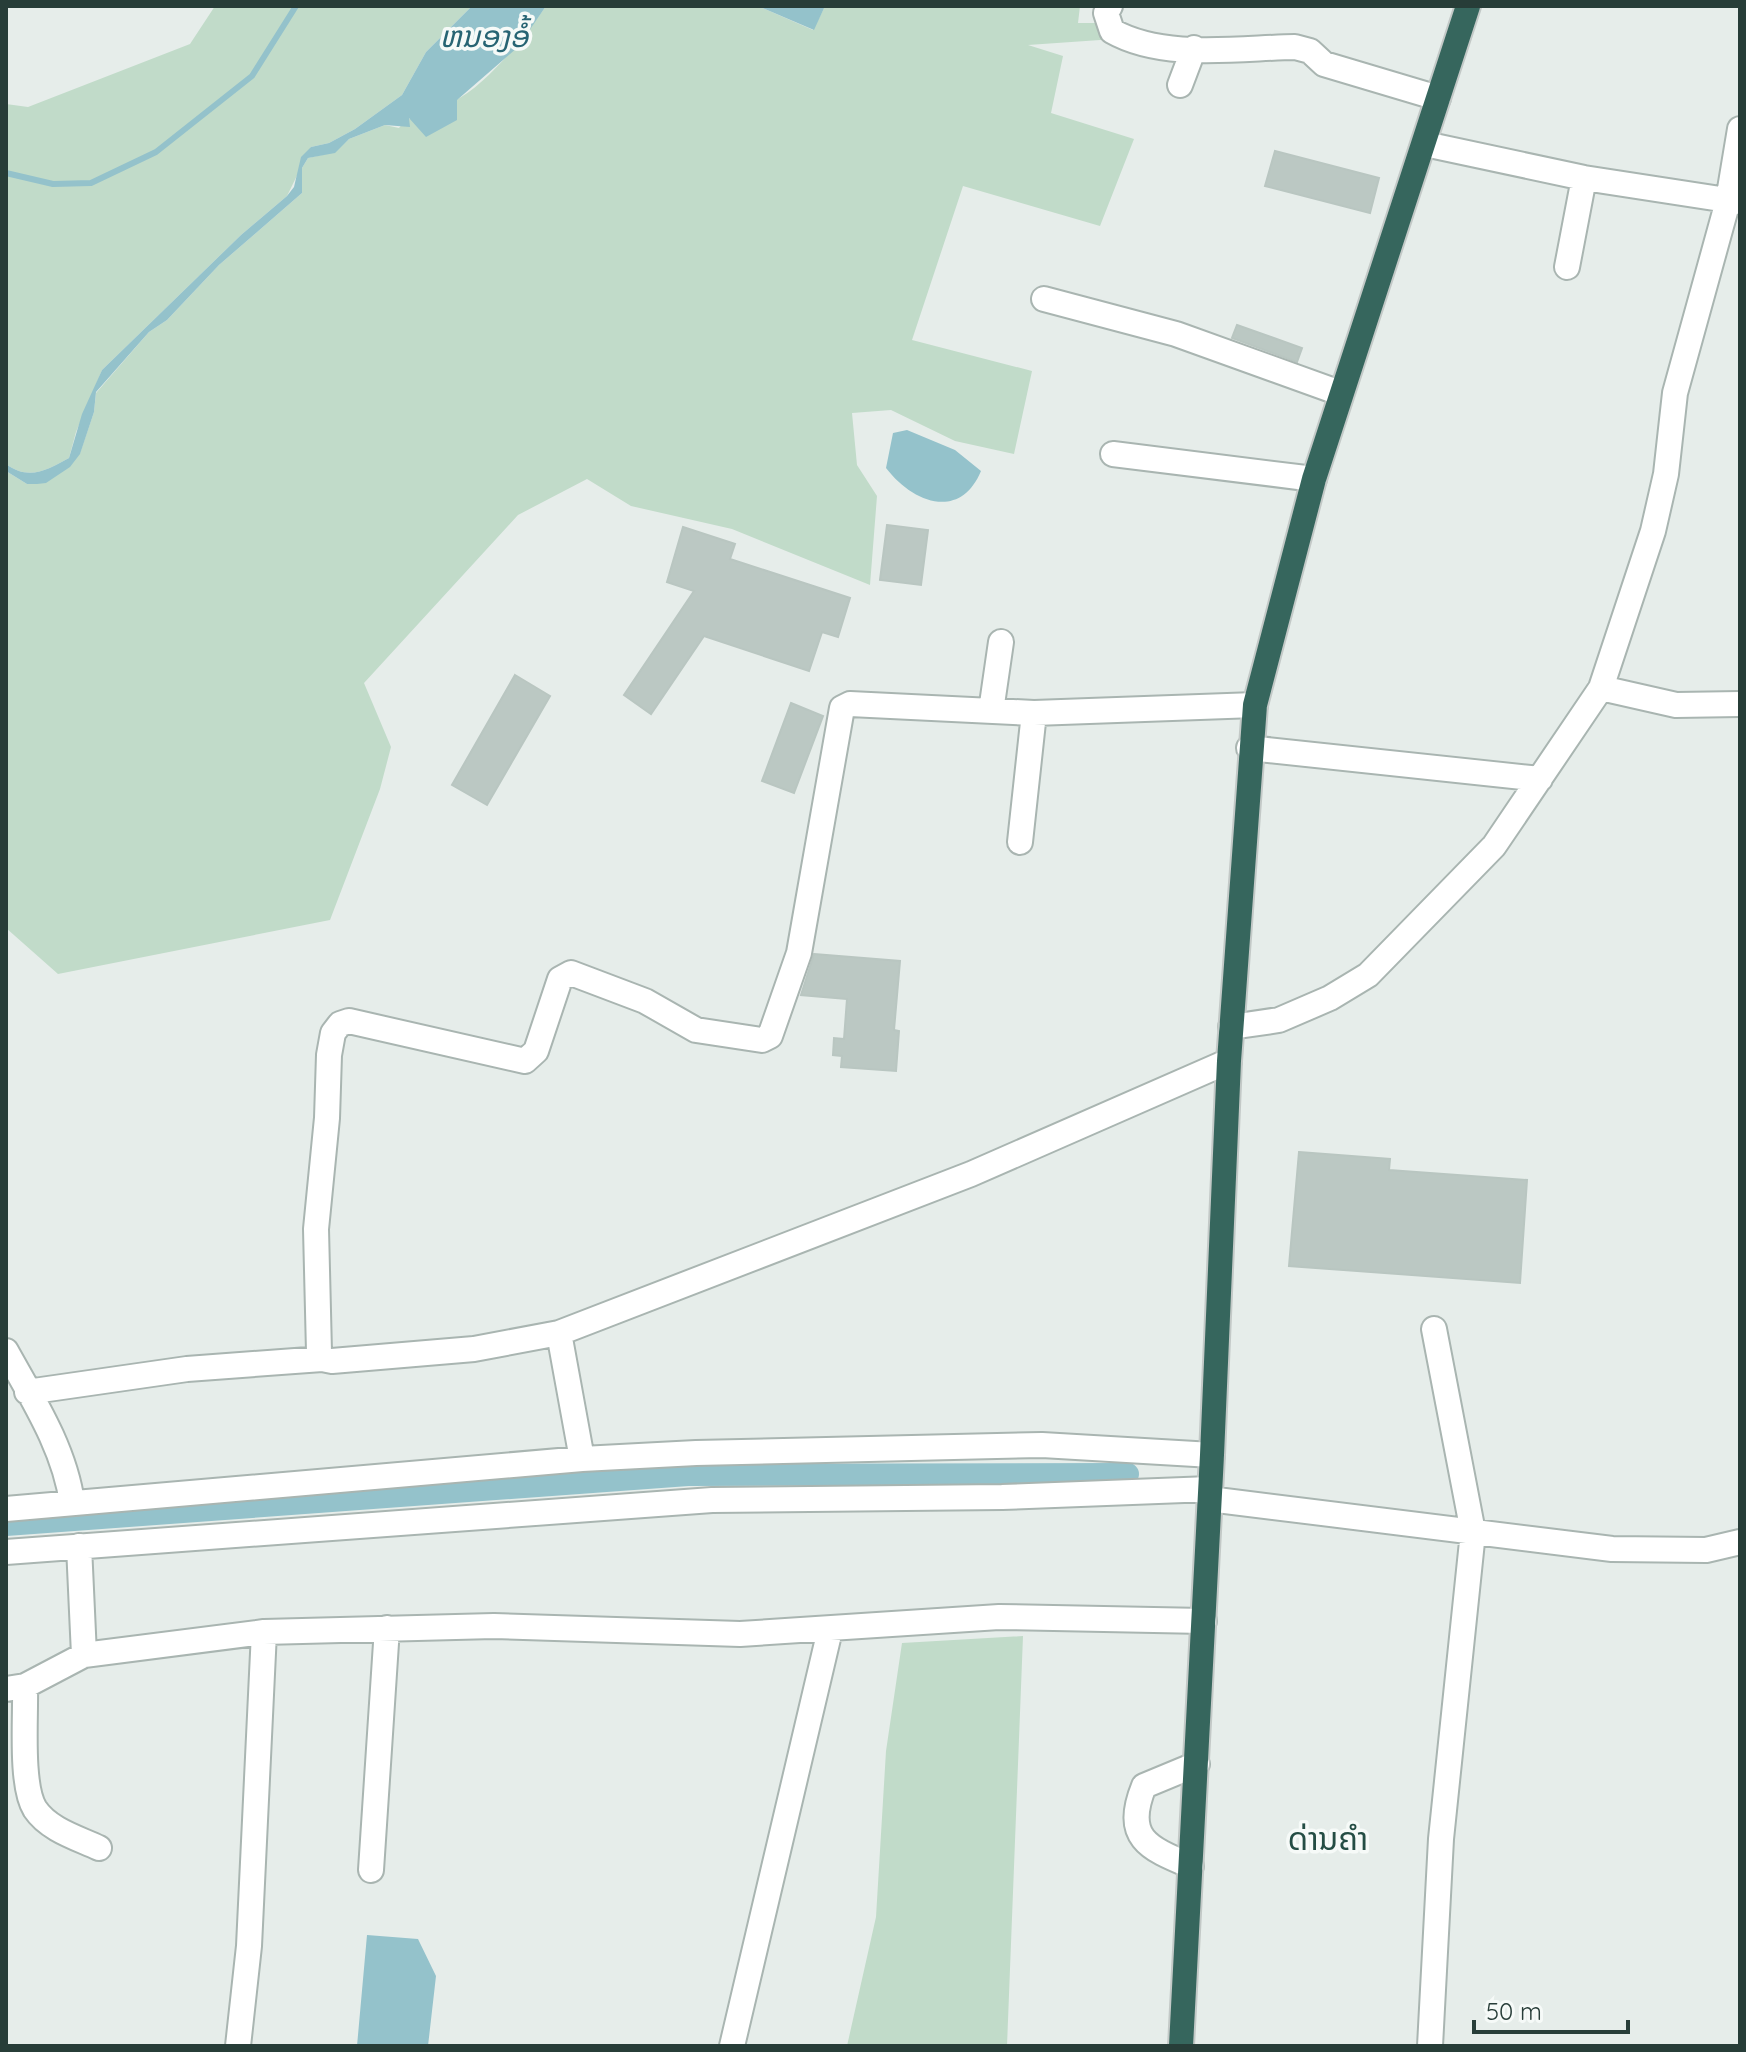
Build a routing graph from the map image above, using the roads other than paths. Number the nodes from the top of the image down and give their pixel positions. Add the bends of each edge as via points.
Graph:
1 (1110, 6) edge
2 (1468, 6) edge
3 (1194, 48) junction
4 (1180, 85) dead end
5 (1438, 98) junction
6 (1740, 129) edge
7 (1425, 144) junction
8 (1584, 178) junction
9 (1734, 202) edge
10 (1567, 267) dead end
11 (1044, 299) dead end
12 (1340, 393) junction
13 (1113, 454) dead end
14 (1314, 479) junction
15 (1001, 642) dead end
16 (1601, 688) junction
17 (1740, 704) edge
18 (1255, 705) junction
19 (991, 711) junction
20 (1034, 713) junction
21 (1249, 748) junction
22 (1540, 779) junction
23 (1020, 842) dead end
24 (1231, 1027) junction
25 (1229, 1061) junction
26 (1434, 1329) dead end
27 (559, 1333) junction
28 (322, 1359) junction
29 (14, 1372) edge
30 (1212, 1455) junction
31 (582, 1459) junction
32 (1210, 1494) junction
33 (72, 1503) junction
34 (6, 1509) edge
35 (1473, 1532) junction
36 (1740, 1542) edge
37 (79, 1546) junction
38 (6, 1552) edge
39 (1204, 1621) junction
40 (387, 1628) junction
41 (830, 1630) junction
42 (264, 1632) junction
43 (84, 1655) junction
44 (15, 1687) edge
45 (1197, 1764) junction
46 (99, 1848) dead end
47 (1191, 1866) junction
48 (371, 1870) dead end
49 (238, 2046) edge
50 (732, 2046) edge
51 (1181, 2046) edge
52 (1430, 2046) edge

1 - 3 street via 1106,13 1112,31 1132,42
2 - 5 highway
3 - 4 street
3 - 5 street via 1295,47 1310,51 1324,64
5 - 7 highway
6 - 9 street
7 - 8 street
7 - 12 highway
8 - 9 street
8 - 10 street
9 - 16 street via 1675,393 1653,531
11 - 12 street via 1176,334
12 - 14 highway
13 - 14 street
14 - 18 highway
15 - 19 street
16 - 17 street via 1676,705
16 - 22 street
18 - 20 street
18 - 21 highway
19 - 20 street
19 - 28 street via 850,704 842,708 799,953 770,1036 762,1040 696,1030 645,1001 571,973 560,979 536,1051 525,1061 349,1021 340,1024 329,1055 316,1229
20 - 23 street
21 - 22 street
21 - 24 highway
22 - 24 street via 1494,846 1368,975 1279,1020
24 - 25 highway
25 - 27 street via 971,1174
25 - 30 highway
26 - 35 street
27 - 28 street via 474,1349
27 - 31 street
28 - 29 street via 187,1369
29 - 33 street via 69,1476
30 - 31 street via 1042,1445
30 - 32 highway
31 - 33 street
32 - 35 street
32 - 37 street via 712,1500
32 - 39 highway
33 - 34 street
35 - 36 street via 1661,1552
35 - 52 street via 1441,1839
37 - 38 street
37 - 43 street
39 - 41 street via 999,1617
39 - 45 highway
40 - 41 street via 740,1634
40 - 42 street
40 - 48 street
41 - 50 street
42 - 43 street
42 - 49 street via 250,1934
43 - 44 street
44 - 46 street via 28,1792 36,1810 65,1833
45 - 47 highway
45 - 47 street via 1144,1786 1135,1827 1155,1851
47 - 51 highway

